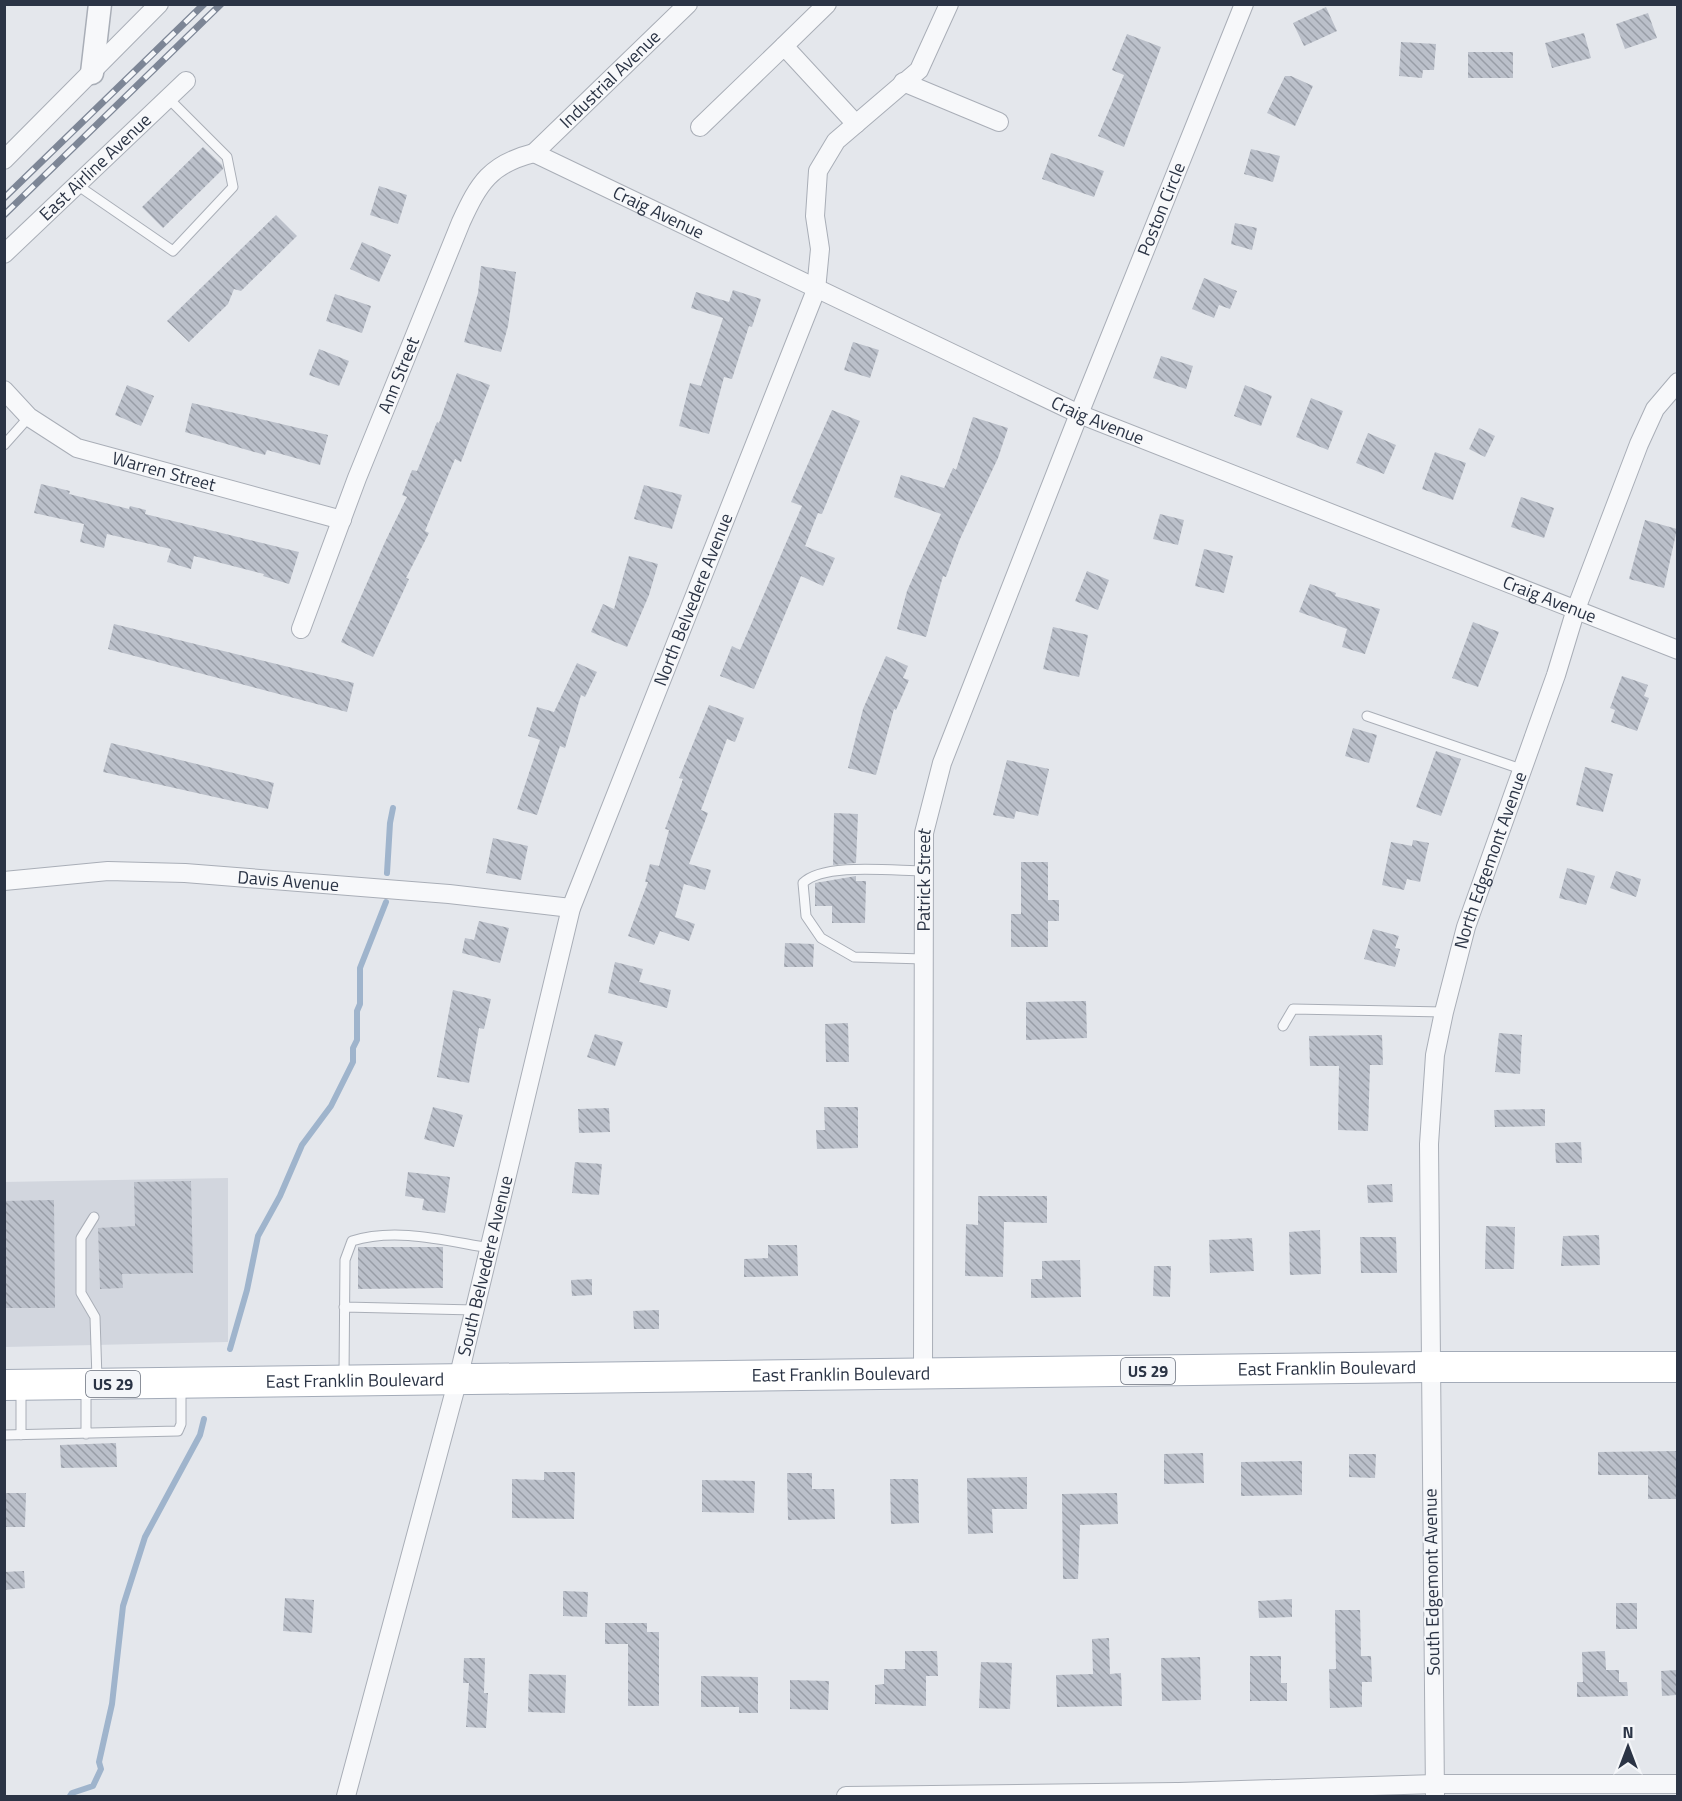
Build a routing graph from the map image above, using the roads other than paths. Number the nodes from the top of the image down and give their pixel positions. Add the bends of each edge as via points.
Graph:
1 (100, 4) edge
2 (159, 4) edge
3 (688, 4) edge
4 (827, 4) edge
5 (949, 4) edge
6 (1244, 4) edge
7 (784, 46) junction
8 (92, 73) junction
9 (186, 81) dead end
10 (903, 82) junction
11 (168, 98) junction
12 (999, 122) dead end
13 (856, 124) junction
14 (700, 127) dead end
15 (534, 153) junction
16 (4, 160) edge
17 (77, 184) junction
18 (4, 254) edge
19 (816, 290) junction
20 (1677, 382) edge
21 (4, 390) edge
22 (1078, 414) junction
23 (29, 417) junction
24 (4, 445) edge
25 (342, 520) junction
26 (1576, 609) junction
27 (301, 629) dead end
28 (1677, 650) edge
29 (1367, 716) dead end
30 (1521, 769) junction
31 (924, 871) junction
32 (4, 881) edge
33 (571, 908) junction
34 (924, 959) junction
35 (1443, 1012) junction
36 (1282, 1026) dead end
37 (94, 1217) dead end
38 (490, 1248) junction
39 (344, 1307) junction
40 (475, 1310) junction
41 (1677, 1366) edge
42 (1429, 1367) junction
43 (923, 1374) junction
44 (458, 1379) junction
45 (344, 1381) junction
46 (92, 1384) junction
47 (180, 1384) junction
48 (13, 1385) edge
49 (86, 1434) junction
50 (4, 1435) edge
51 (21, 1435) junction
52 (1677, 1784) edge
53 (1435, 1790) edge
54 (1179, 1795) edge
55 (346, 1797) edge
56 (846, 1797) edge

1 - 8 street
2 - 8 street
3 - 15 street, Industrial Avenue
4 - 7 street
5 - 10 street, North Belvedere Avenue via 919,70
6 - 22 street, Poston Circle
7 - 13 street
7 - 14 street
8 - 16 street
9 - 11 street, East Airline Avenue
10 - 12 street
10 - 13 street, North Belvedere Avenue
11 - 17 street, East Airline Avenue
11 - 17 lane via 226,158 233,187 173,251
13 - 19 street, North Belvedere Avenue via 836,141 818,171 815,216 820,249
15 - 19 street, Craig Avenue
15 - 25 street, Ann Street via 502,164 477,188
17 - 18 street, East Airline Avenue
19 - 22 street, Craig Avenue
19 - 33 street, North Belvedere Avenue
20 - 26 street, North Edgemont Avenue via 1655,409 1639,444
21 - 23 street, Warren Street
22 - 26 street, Craig Avenue
22 - 31 street, Patrick Street via 942,763 924,833
23 - 24 lane
23 - 25 street, Warren Street via 77,448
25 - 27 street, Ann Street
26 - 28 street, Craig Avenue
26 - 30 street, North Edgemont Avenue
29 - 30 lane
30 - 35 street, North Edgemont Avenue via 1466,927
31 - 34 street, Patrick Street
31 - 34 lane via 838,870 810,875 803,883 806,916 821,938 854,957
32 - 33 street, Davis Avenue via 108,872 185,873
33 - 38 street, South Belvedere Avenue
34 - 43 street, Patrick Street
35 - 36 lane via 1293,1009
35 - 42 street, North Edgemont Avenue via 1435,1055 1429,1144
37 - 46 lane via 81,1238 81,1293 95,1317
38 - 39 lane via 408,1235 352,1241 345,1260
38 - 40 street, South Belvedere Avenue
39 - 40 lane
39 - 45 lane
40 - 44 street, South Belvedere Avenue
41 - 42 main road, East Franklin Boulevard / US 29
42 - 43 main road, East Franklin Boulevard / US 29
42 - 53 street, South Edgemont Avenue
43 - 44 main road, East Franklin Boulevard / US 29
44 - 45 main road, East Franklin Boulevard / US 29
44 - 55 street, South Belvedere Avenue
45 - 47 main road, East Franklin Boulevard / US 29
46 - 47 main road, East Franklin Boulevard / US 29
46 - 48 main road, East Franklin Boulevard / US 29
46 - 49 lane
47 - 49 lane via 178,1431
48 - 51 lane
49 - 51 lane
50 - 51 lane
52 - 53 street
53 - 54 street
54 - 56 street

